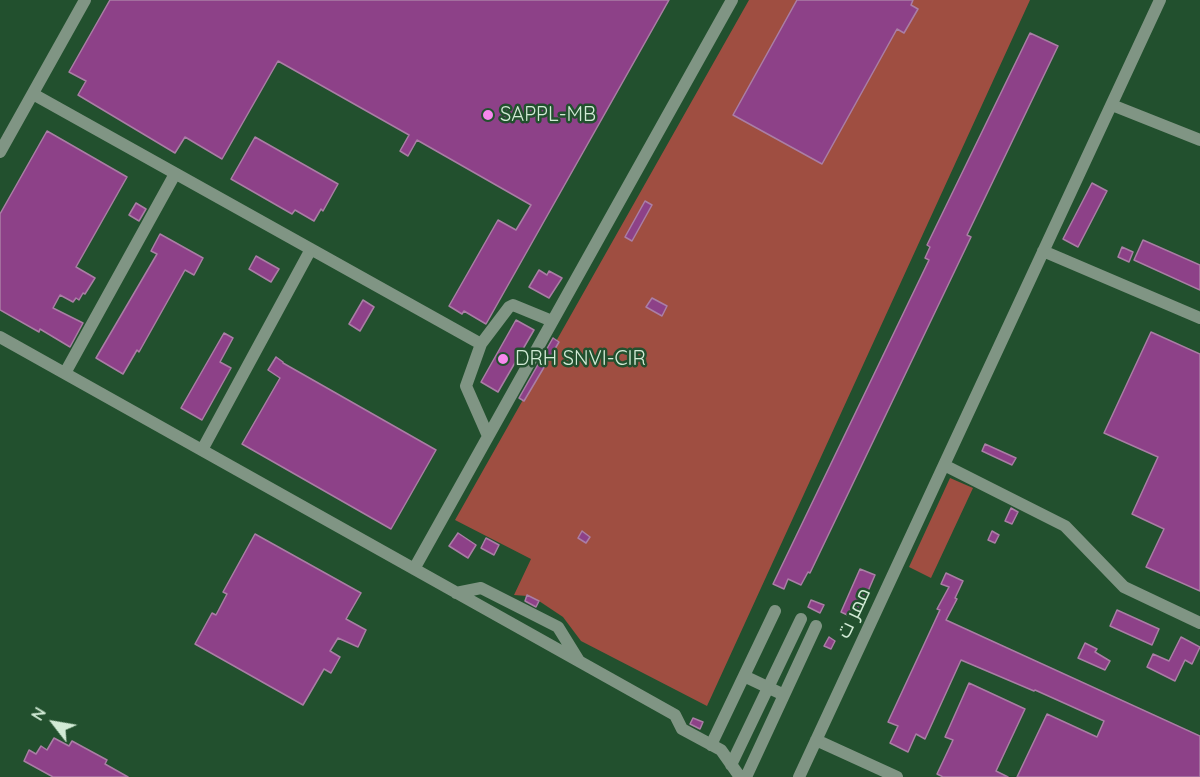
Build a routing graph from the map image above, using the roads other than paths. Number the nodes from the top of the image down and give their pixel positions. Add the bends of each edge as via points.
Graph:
1 (85, 0) edge
2 (732, 0) edge
3 (1160, 0) edge
4 (33, 94) junction
5 (1112, 105) junction
6 (1200, 140) edge
7 (0, 152) edge
8 (175, 174) junction
9 (311, 249) junction
10 (1044, 251) junction
11 (1200, 318) edge
12 (552, 321) junction
13 (0, 337) edge
14 (480, 344) junction
15 (65, 374) junction
16 (488, 436) junction
17 (202, 450) junction
18 (944, 465) junction
19 (414, 569) junction
20 (456, 593) junction
21 (775, 611) dead end
22 (801, 619) dead end
23 (1200, 623) edge
24 (816, 626) dead end
25 (580, 662) junction
26 (744, 676) junction
27 (768, 688) junction
28 (784, 695) junction
29 (816, 740) junction
30 (711, 745) junction
31 (732, 765) junction
32 (740, 777) edge
33 (746, 777) edge
34 (799, 777) edge
35 (897, 777) edge

1 - 4 street
2 - 12 street
3 - 5 street, ممر ت
4 - 7 street
4 - 8 street
5 - 6 street
5 - 10 street, ممر ت
8 - 9 street
8 - 15 street
9 - 14 street
9 - 17 street
10 - 11 street
10 - 18 street, ممر ت
12 - 14 street via 513,305
12 - 16 street
13 - 15 street
14 - 16 street via 466,386
15 - 17 street
16 - 19 street
17 - 19 street
18 - 23 street via 1065,526 1124,587
18 - 29 street, ممر ت
19 - 20 street
20 - 25 street
20 - 25 street via 481,588 558,627
21 - 26 street
22 - 27 street
24 - 28 street
25 - 30 street via 675,716 682,729
26 - 27 street
26 - 30 street
27 - 28 street
27 - 31 street
28 - 33 street
29 - 34 street, ممر ت
29 - 35 street
30 - 31 street via 721,750
31 - 32 street

